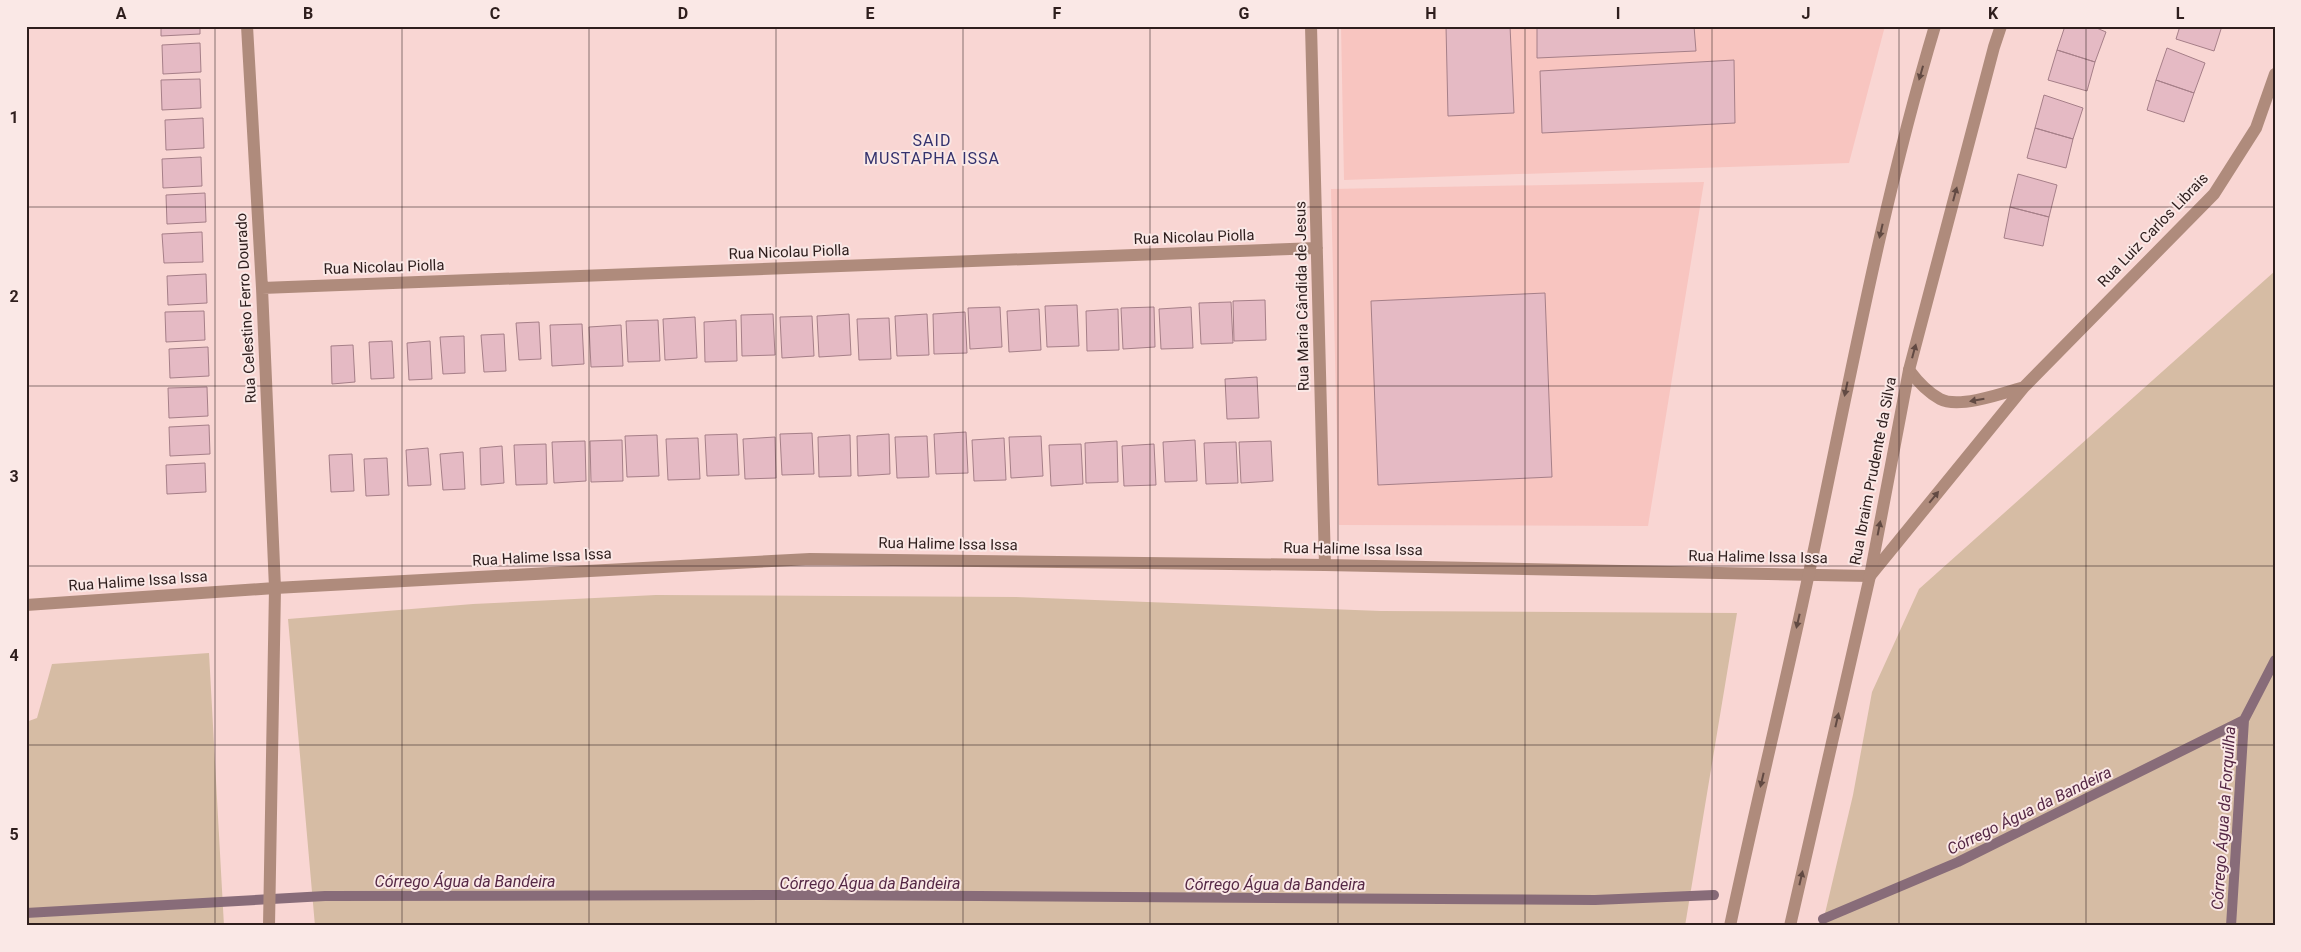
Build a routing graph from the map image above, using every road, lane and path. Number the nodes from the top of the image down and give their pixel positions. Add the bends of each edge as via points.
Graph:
1 (247, 26) edge
2 (1311, 26) edge
3 (1935, 26) edge
4 (1996, 26) edge
5 (2001, 26) edge
6 (1994, 47) junction
7 (2275, 74) edge
8 (1316, 248) junction
9 (262, 288) junction
10 (1909, 370) junction
11 (2024, 387) junction
12 (1325, 565) junction
13 (1809, 574) junction
14 (1870, 576) junction
15 (275, 588) junction
16 (26, 605) edge
17 (269, 926) edge
18 (1730, 926) edge
19 (1790, 926) edge

1 - 9 street, Rua Celestino Ferro Dourado
2 - 8 street, Rua Maria Cândida de Jesus
3 -> 13 street via 1874,260
4 - 6 street
5 - 6 street, Rua Ibraim Prudente da Silva
10 -> 6 street, Rua Ibraim Prudente da Silva
7 - 11 street, Rua Luiz Carlos Librais via 2256,128 2214,194
8 - 9 street, Rua Nicolau Piolla
8 - 12 street, Rua Maria Cândida de Jesus
9 - 15 street, Rua Celestino Ferro Dourado
11 -> 10 street, Rua Luiz Carlos Librais via 1975,401 1942,401 1924,388
14 -> 10 street, Rua Ibraim Prudente da Silva
14 -> 11 street, Rua Luiz Carlos Librais
12 - 13 street, Rua Halime Issa Issa
12 - 15 street, Rua Halime Issa Issa via 810,558
13 - 14 street, Rua Halime Issa Issa
13 -> 18 street
19 -> 14 street, Rua Ibraim Prudente da Silva
15 - 16 street, Rua Halime Issa Issa
15 - 17 street, Rua Celestino Ferro Dourado

